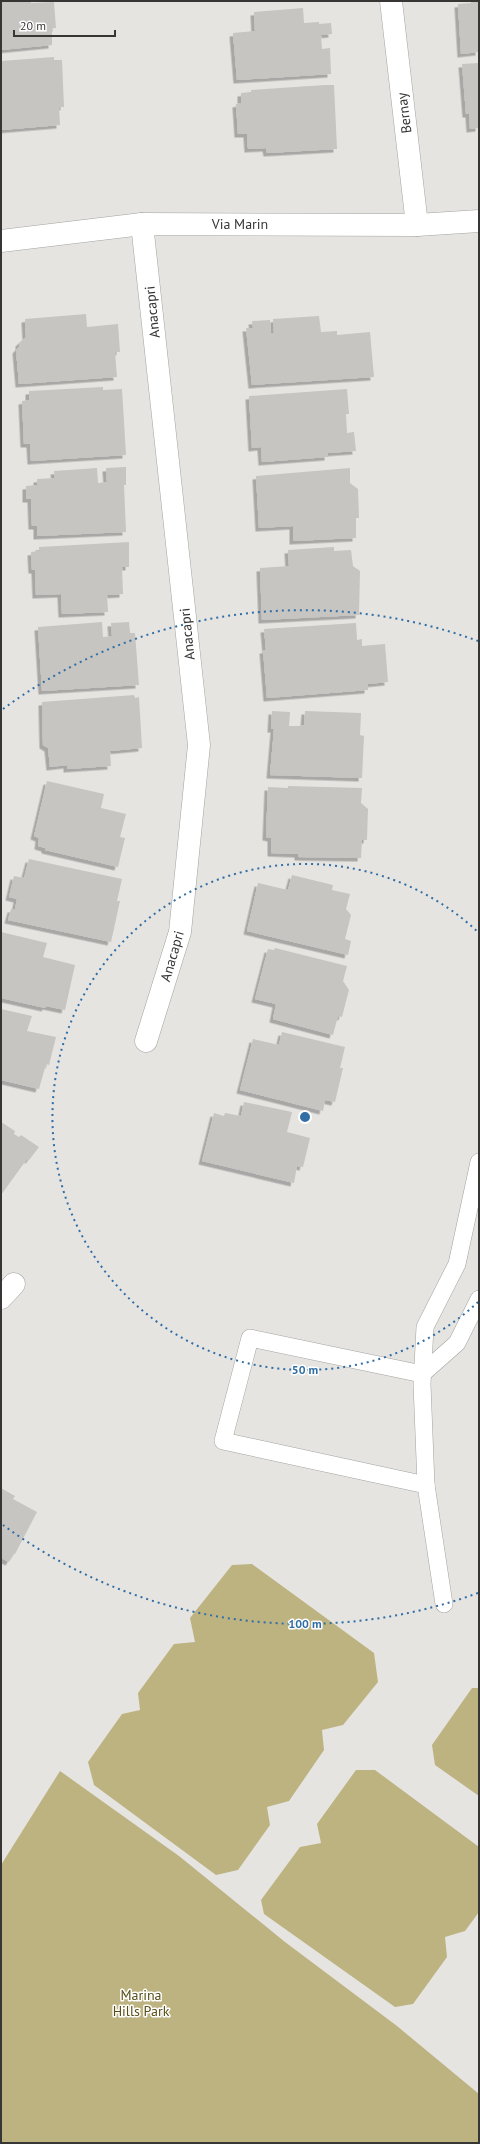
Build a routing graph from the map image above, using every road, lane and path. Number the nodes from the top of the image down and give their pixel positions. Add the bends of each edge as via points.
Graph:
1 (391, 1) edge
2 (479, 221) edge
3 (142, 224) junction
4 (417, 225) junction
5 (1, 241) edge
6 (146, 1041) dead end
7 (479, 1162) edge
8 (479, 1299) edge
9 (422, 1374) junction
10 (426, 1485) junction
11 (444, 1604) dead end

1 - 4 street, Bernay
2 - 4 street, Via Marin
3 - 4 street, Via Marin
3 - 5 street, Via Marin
3 - 6 street, Anacapri via 199,745 180,932
7 - 9 lane via 457,1264 425,1327
8 - 9 lane via 457,1343
9 - 10 lane
9 - 10 lane via 250,1338 223,1440
10 - 11 lane

